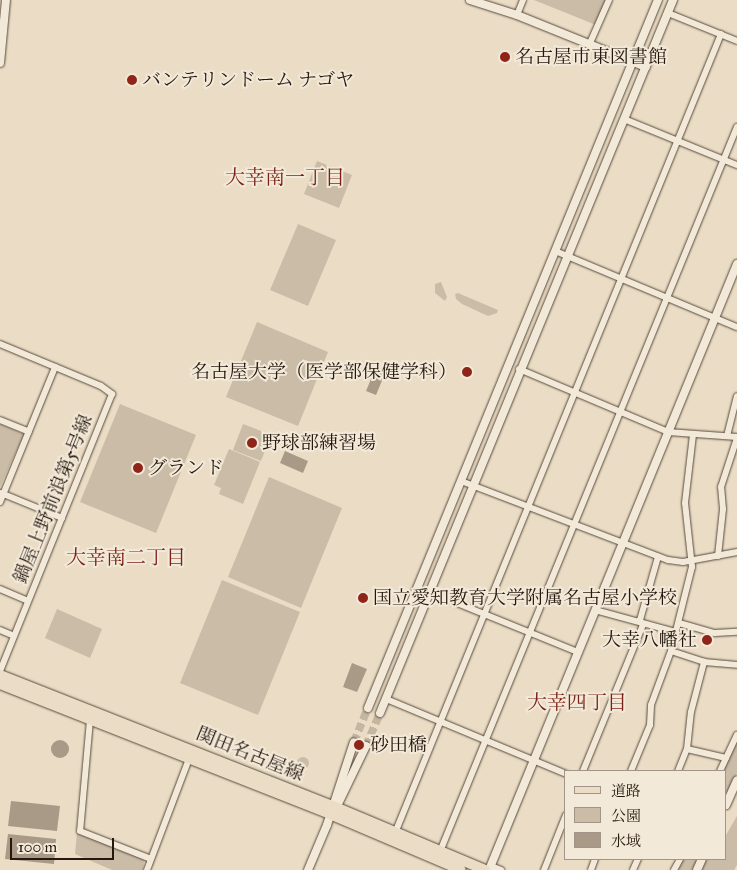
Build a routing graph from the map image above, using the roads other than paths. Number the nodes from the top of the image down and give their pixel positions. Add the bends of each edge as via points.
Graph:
1 (6, 0) edge
2 (470, 0) edge
3 (523, 0) edge
4 (609, 0) edge
5 (658, 0) edge
6 (673, 0) edge
7 (668, 13) junction
8 (517, 15) junction
9 (721, 34) junction
10 (737, 41) edge
11 (590, 44) junction
12 (632, 61) junction
13 (0, 63) edge
14 (646, 66) junction
15 (624, 119) junction
16 (737, 126) edge
17 (678, 141) junction
18 (724, 159) junction
19 (737, 165) edge
20 (555, 251) junction
21 (567, 257) junction
22 (737, 264) edge
23 (621, 280) junction
24 (667, 298) junction
25 (715, 318) junction
26 (737, 327) edge
27 (0, 344) edge
28 (55, 367) junction
29 (519, 370) junction
30 (575, 394) junction
31 (737, 396) edge
32 (620, 412) junction
33 (0, 420) edge
34 (28, 432) junction
35 (668, 432) junction
36 (693, 435) junction
37 (727, 436) junction
38 (737, 437) edge
39 (461, 481) junction
40 (474, 486) junction
41 (2, 493) edge
42 (0, 502) edge
43 (528, 507) junction
44 (62, 518) junction
45 (574, 525) junction
46 (623, 543) junction
47 (737, 552) edge
48 (718, 556) junction
49 (658, 557) junction
50 (691, 561) junction
51 (0, 589) edge
52 (430, 592) junction
53 (28, 601) junction
54 (596, 610) junction
55 (485, 614) junction
56 (642, 623) junction
57 (679, 623) junction
58 (0, 630) edge
59 (676, 632) junction
60 (737, 632) edge
61 (530, 633) junction
62 (14, 636) junction
63 (671, 651) junction
64 (578, 652) junction
65 (704, 662) junction
66 (737, 666) edge
67 (0, 670) edge
68 (0, 675) edge
69 (0, 684) edge
70 (386, 699) junction
71 (368, 708) tunnel mouth
72 (380, 713) tunnel mouth
73 (90, 720) junction
74 (440, 723) junction
75 (737, 735) edge
76 (486, 741) junction
77 (354, 742) tunnel mouth
78 (366, 746) tunnel mouth
79 (687, 748) junction
80 (191, 755) junction
81 (726, 758) junction
82 (534, 761) junction
83 (583, 770) edge
84 (631, 770) edge
85 (678, 770) edge
86 (720, 770) edge
87 (564, 773) edge
88 (737, 780) edge
89 (727, 803) edge
90 (333, 811) junction
91 (564, 820) edge
92 (395, 833) junction
93 (438, 856) junction
94 (151, 859) junction
95 (488, 869) edge
96 (146, 870) edge
97 (308, 870) edge
98 (460, 870) edge
99 (501, 870) edge
100 (544, 870) edge

1 - 13 street
2 - 8 street
3 - 8 street
4 - 11 street
5 - 12 street
6 - 7 street
7 - 9 street
7 - 14 street
8 - 11 street
9 - 10 street
9 - 17 street
11 - 12 street
12 - 14 street
12 - 20 street
14 - 15 street
15 - 17 street
15 - 21 street
16 - 18 street
17 - 18 street
17 - 23 street
18 - 19 street
18 - 24 street
20 - 21 street
20 - 39 street
21 - 23 street
21 - 29 street
22 - 25 street
23 - 24 street
23 - 30 street
24 - 25 street
24 - 32 street
25 - 26 street
25 - 35 street
27 - 28 street
28 - 34 street
28 - 44 street, 鍋屋上野前浪第5号線 via 101,386 112,394
29 - 30 street
29 - 40 street
30 - 32 street
30 - 43 street
31 - 37 street via 730,413
32 - 35 street
32 - 45 street
33 - 34 street
34 - 41 street
35 - 36 street
35 - 46 street
36 - 37 street
36 - 50 street via 685,503
37 - 38 street
38 - 48 street via 722,487
39 - 40 street
39 - 71 street
40 - 43 street
40 - 52 street
41 - 42 street
41 - 44 street
43 - 45 street
43 - 55 street
44 - 53 street, 鍋屋上野前浪第5号線
45 - 46 street
45 - 61 street
46 - 49 street
46 - 54 street
47 - 48 street
48 - 50 street
49 - 50 street
49 - 56 street
50 - 57 street
51 - 53 street
52 - 55 street
52 - 70 street
53 - 62 street, 鍋屋上野前浪第5号線
54 - 56 street
54 - 64 street
55 - 61 street
55 - 74 street
56 - 59 street
56 - 83 street
57 - 59 street
57 - 60 street via 715,633
58 - 62 street
59 - 63 street
61 - 64 street
61 - 76 street
62 - 67 street, 鍋屋上野前浪第5号線
63 - 65 street
63 - 84 street via 651,705 650,725
64 - 82 street
65 - 66 street
65 - 79 street via 691,712
68 - 80 main road, 関田名古屋線
69 - 73 main road, 関田名古屋線
70 - 72 street
70 - 74 street
73 - 80 main road, 関田名古屋線
73 - 94 street via 80,831
74 - 76 street
74 - 92 street
75 - 81 street
76 - 82 street
76 - 93 street
77 - 90 street
78 - 90 street
79 - 81 street
79 - 85 street
80 - 90 main road, 関田名古屋線
80 - 94 street
81 - 86 street
82 - 87 street
82 - 95 street
88 - 89 street
90 - 92 main road, 関田名古屋線
90 - 93 main road, 関田名古屋線
90 - 97 street
91 - 100 street
92 - 93 main road, 関田名古屋線
93 - 95 main road, 関田名古屋線
93 - 98 main road, 関田名古屋線
94 - 96 street
95 - 99 street

